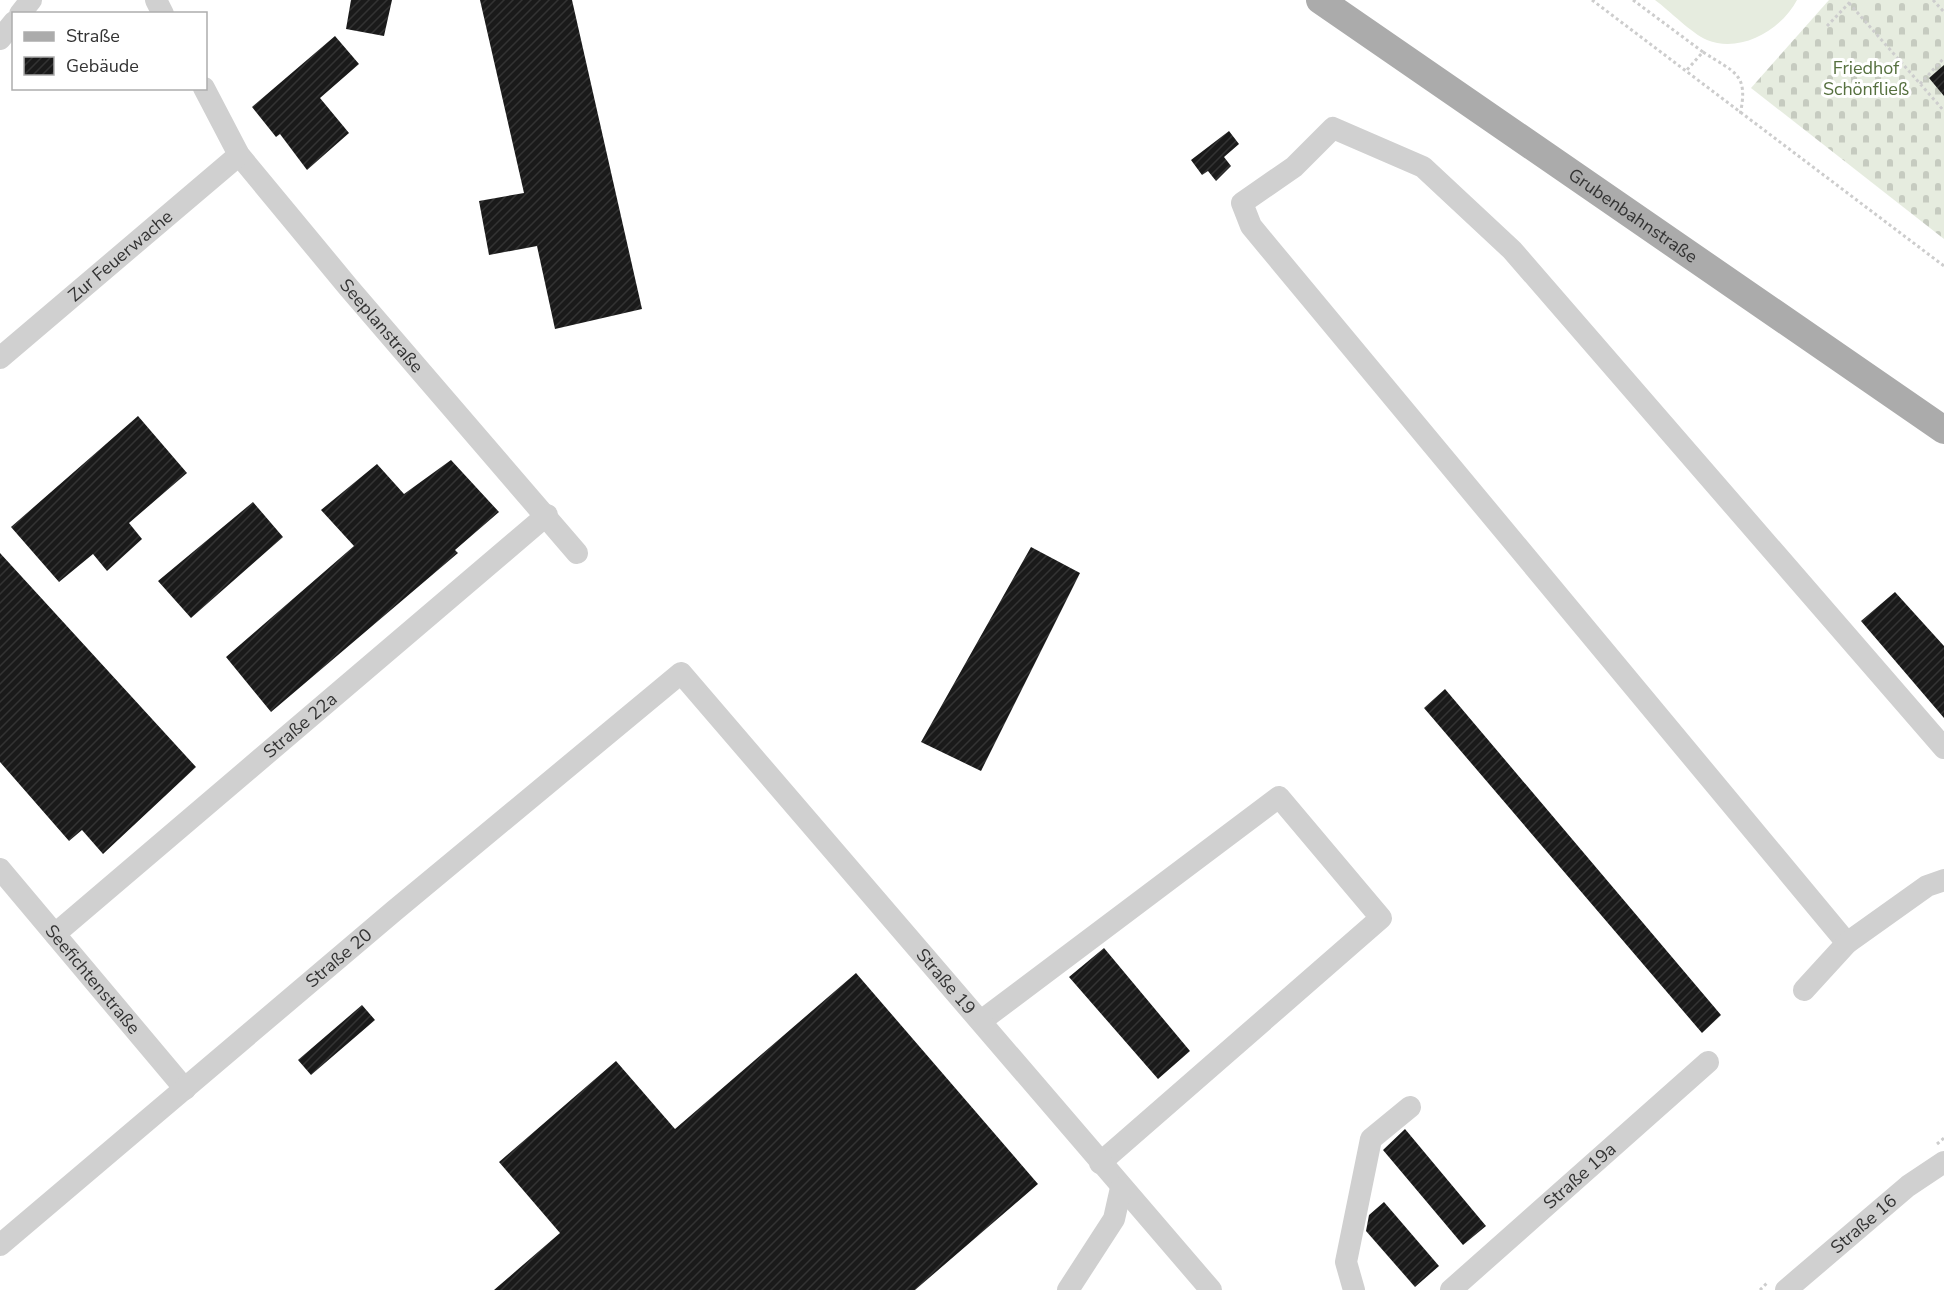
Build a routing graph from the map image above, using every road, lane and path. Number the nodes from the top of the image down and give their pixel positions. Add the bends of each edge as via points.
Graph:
1 (31, 0) edge
2 (1320, 0) edge
3 (1592, 0) edge
4 (1633, 0) edge
5 (1933, 0) edge
6 (1850, 2) edge
7 (22, 12) edge
8 (1944, 12) edge
9 (12, 24) edge
10 (1827, 26) dead end
11 (0, 39) edge
12 (1703, 52) junction
13 (1944, 58) edge
14 (1685, 72) junction
15 (1920, 84) junction
16 (205, 90) edge
17 (1944, 111) edge
18 (1740, 115) junction
19 (239, 155) junction
20 (1944, 266) edge
21 (0, 358) edge
22 (1944, 430) edge
23 (547, 514) junction
24 (578, 552) dead end
25 (681, 673) joint
26 (1944, 748) edge
27 (0, 869) edge
28 (1944, 880) edge
29 (55, 934) junction
30 (1847, 943) junction
31 (1804, 990) dead end
32 (981, 1022) junction
33 (1708, 1062) dead end
34 (185, 1089) junction
35 (1410, 1107) dead end
36 (1944, 1162) edge
37 (1100, 1163) junction
38 (1121, 1188) junction
39 (0, 1245) edge
40 (1068, 1290) edge
41 (1210, 1290) edge
42 (1353, 1290) edge
43 (1451, 1290) edge
44 (1786, 1290) edge

1 - 7 street
2 - 22 main road, Grubenbahnstraße
3 - 14 path
4 - 12 path
5 - 8 path
6 - 10 path
6 - 15 path
9 - 11 street
12 - 14 path
12 - 18 path via 1743,82
13 - 15 path
14 - 18 path
15 - 17 path
16 - 19 street, Seeplanstraße
18 - 20 path
19 - 21 street, Zur Feuerwache
19 - 23 street, Seeplanstraße via 349,288
23 - 24 street, Seeplanstraße
23 - 29 street, Straße 22a
25 - 32 street, Straße 19
25 - 34 street, Straße 20
26 - 30 street via 1512,250 1423,167 1333,128 1294,167 1242,203 1251,225 1270,249
27 - 29 street, Seefichtenstraße
28 - 30 street via 1927,886
29 - 34 street, Seefichtenstraße
30 - 31 street
32 - 37 street, Straße 19
32 - 37 street via 1279,797 1381,918
33 - 43 street, Straße 19a
34 - 39 street, Straße 20
35 - 42 street via 1371,1139 1346,1262
36 - 44 street, Straße 16 via 1908,1186
37 - 38 street, Straße 19
38 - 40 street via 1114,1219
38 - 41 street, Straße 19

